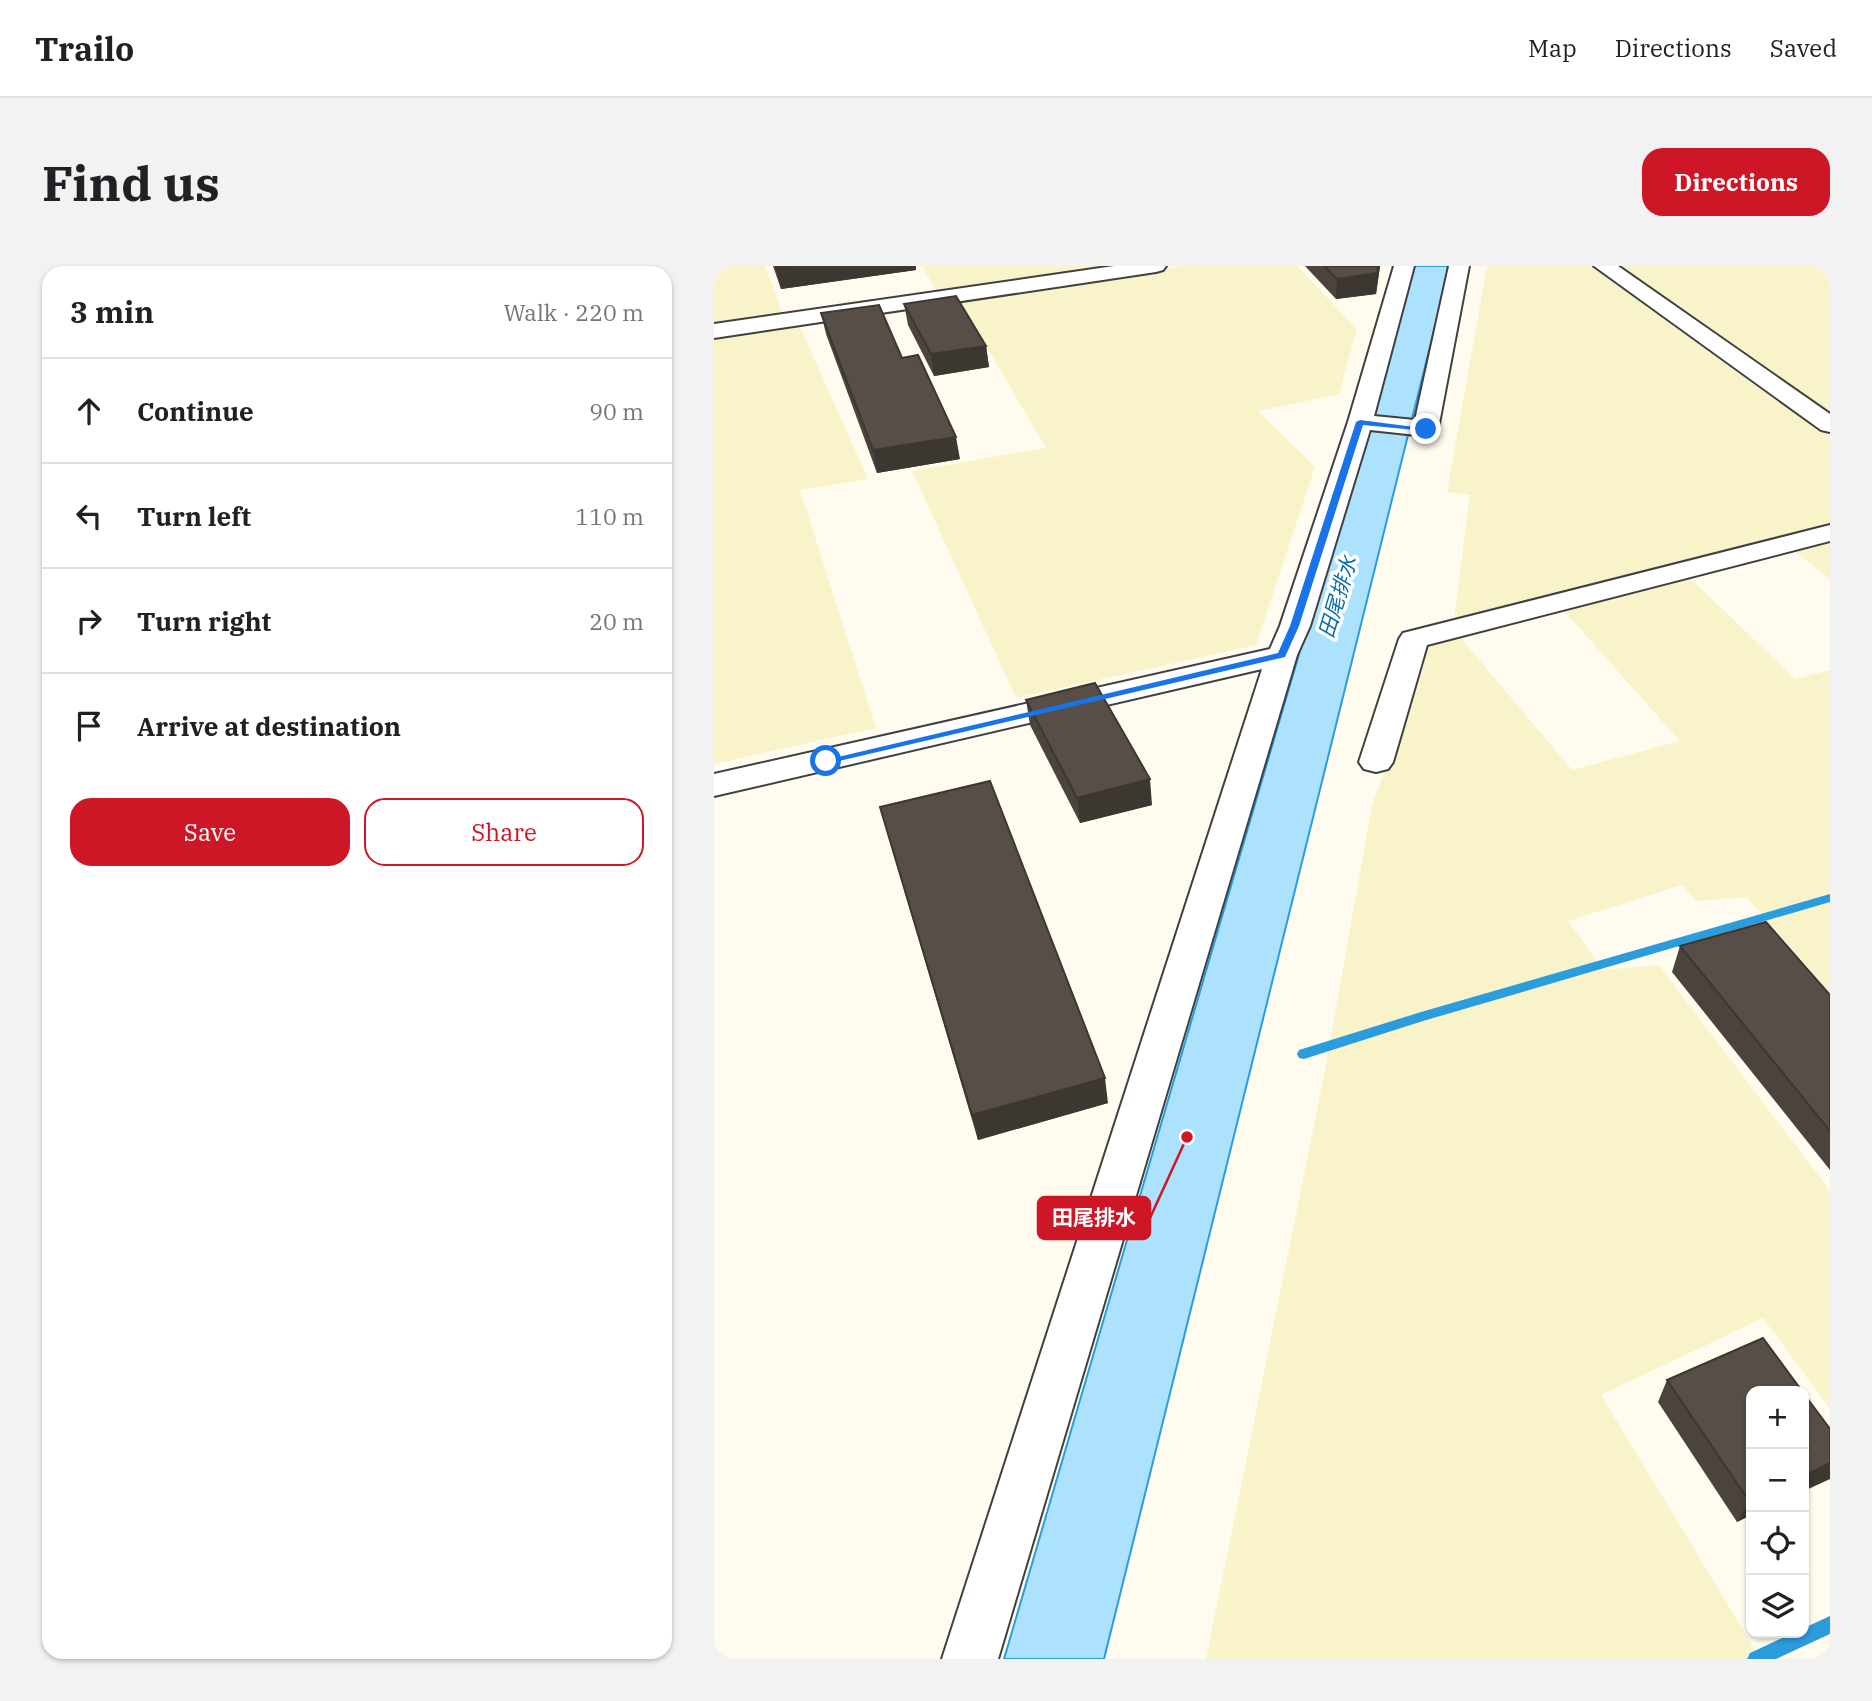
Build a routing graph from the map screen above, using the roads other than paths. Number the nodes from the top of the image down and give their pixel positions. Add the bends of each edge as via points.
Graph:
1 (1156, 266) edge
2 (1404, 266) edge
3 (1459, 266) edge
4 (1604, 266) edge
5 (714, 331) edge
6 (1360, 422) junction
7 (1830, 425) edge
8 (1830, 533) edge
9 (1282, 655) junction
10 (1376, 762) dead end
11 (714, 785) edge
12 (970, 1659) edge

1 - 5 street
2 - 6 street
3 - 6 street via 1426,429
4 - 7 street
6 - 9 street
8 - 10 street via 1414,639
9 - 11 street
9 - 12 street

